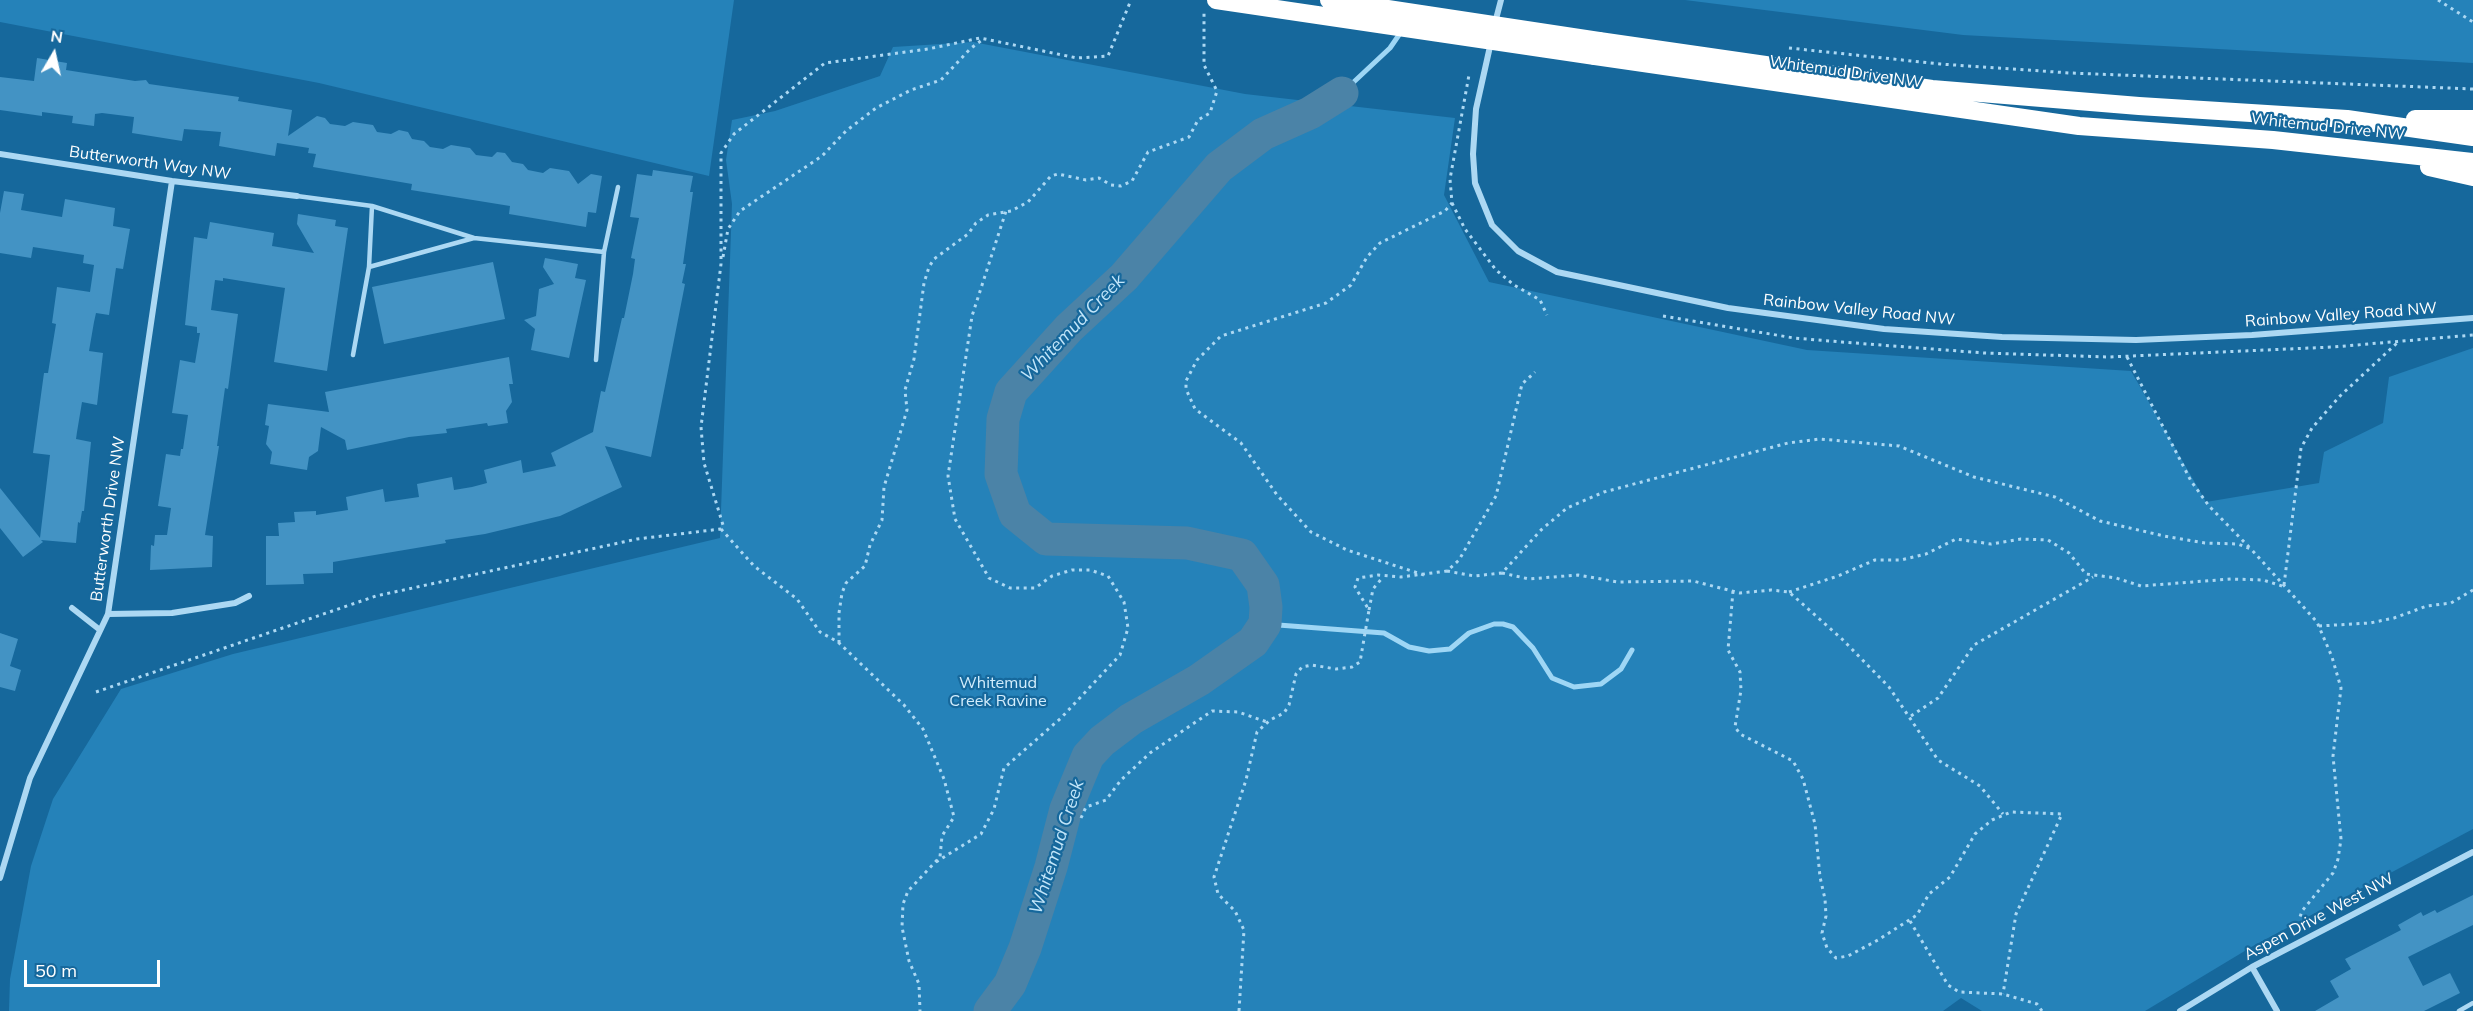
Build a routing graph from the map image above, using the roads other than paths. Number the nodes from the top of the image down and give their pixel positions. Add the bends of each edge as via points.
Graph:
1 (1329, 0) edge
2 (1501, 0) edge
3 (1210, 5) edge
4 (1597, 48) junction
5 (2347, 119) junction
6 (2473, 119) edge
7 (2473, 137) edge
8 (2324, 145) junction
9 (0, 154) edge
10 (2473, 162) edge
11 (2473, 177) edge
12 (172, 181) junction
13 (618, 187) dead end
14 (297, 196) joint
15 (372, 206) junction
16 (474, 238) junction
17 (604, 252) junction
18 (369, 267) junction
19 (2473, 318) edge
20 (353, 354) dead end
21 (596, 360) dead end
22 (249, 596) dead end
23 (72, 608) dead end
24 (108, 614) junction
25 (100, 630) junction
26 (2473, 852) edge
27 (0, 878) edge
28 (2252, 967) junction
29 (2473, 1003) edge
30 (2180, 1011) edge
31 (2277, 1011) edge
32 (2459, 1011) edge

1 - 4 highway, Whitemud Drive NW, bridge
2 - 19 street, Rainbow Valley Road NW via 1476,109 1475,183 1492,225 1518,251 1557,272 1728,308 1884,329 2002,337 2136,340 2252,336
3 - 4 highway, Whitemud Drive NW, bridge
4 - 5 highway, Whitemud Drive NW via 1932,89
4 - 8 highway, Whitemud Drive NW via 2079,126
5 - 6 highway
5 - 7 highway, Whitemud Drive NW
8 - 10 highway, Whitemud Drive NW
8 - 11 highway
9 - 12 street, Butterworth Way NW
12 - 14 street, Butterworth Way NW
12 - 24 street, Butterworth Drive NW
13 - 17 lane
14 - 15 lane
15 - 16 lane
15 - 18 lane
16 - 17 lane
16 - 18 lane
17 - 21 lane
18 - 20 lane
22 - 24 street via 235,603 172,613
23 - 25 street
24 - 25 street, Butterworth Drive NW
25 - 27 street, Butterworth Drive NW via 30,778
26 - 28 street, Aspen Drive West NW
28 - 30 street, Aspen Drive West NW
28 - 31 street
29 - 32 lane

